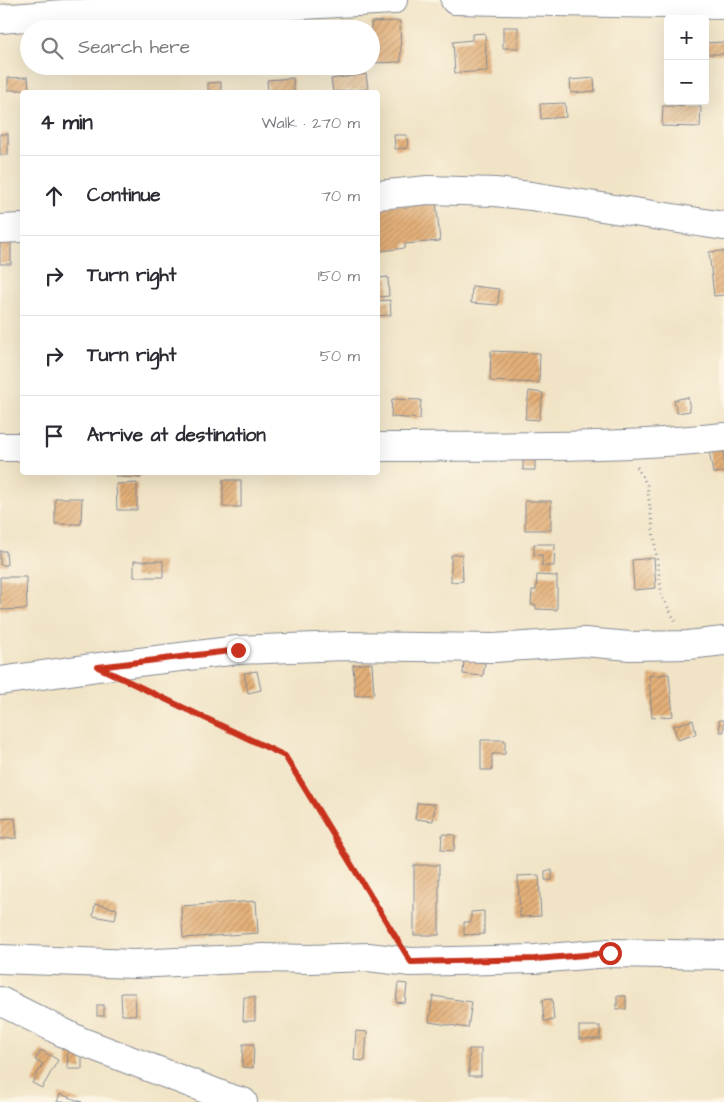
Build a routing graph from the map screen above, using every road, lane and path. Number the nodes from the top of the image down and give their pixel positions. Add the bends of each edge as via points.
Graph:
1 (393, 0) edge
2 (455, 0) edge
3 (724, 5) edge
4 (0, 19) edge
5 (380, 195) edge
6 (724, 226) edge
7 (20, 228) edge
8 (0, 229) edge
9 (724, 437) edge
10 (626, 445) junction
11 (0, 447) edge
12 (20, 447) edge
13 (380, 447) edge
14 (724, 641) edge
15 (688, 644) junction
16 (0, 681) edge
17 (133, 684) dead end
18 (724, 956) edge
19 (0, 960) edge
20 (411, 962) junction
21 (0, 1001) edge
22 (243, 1102) edge

1 - 4 street
2 - 3 street
5 - 6 street via 428,190 495,192
7 - 8 street
9 - 10 street
10 - 13 street
10 - 15 path via 647,485 662,597
11 - 12 street
14 - 15 street
15 - 16 street via 630,646 584,642 494,648 344,646 238,650
17 - 20 path via 285,756
18 - 20 street via 610,953 535,959
19 - 20 street via 134,964 368,957
21 - 22 street via 80,1041

